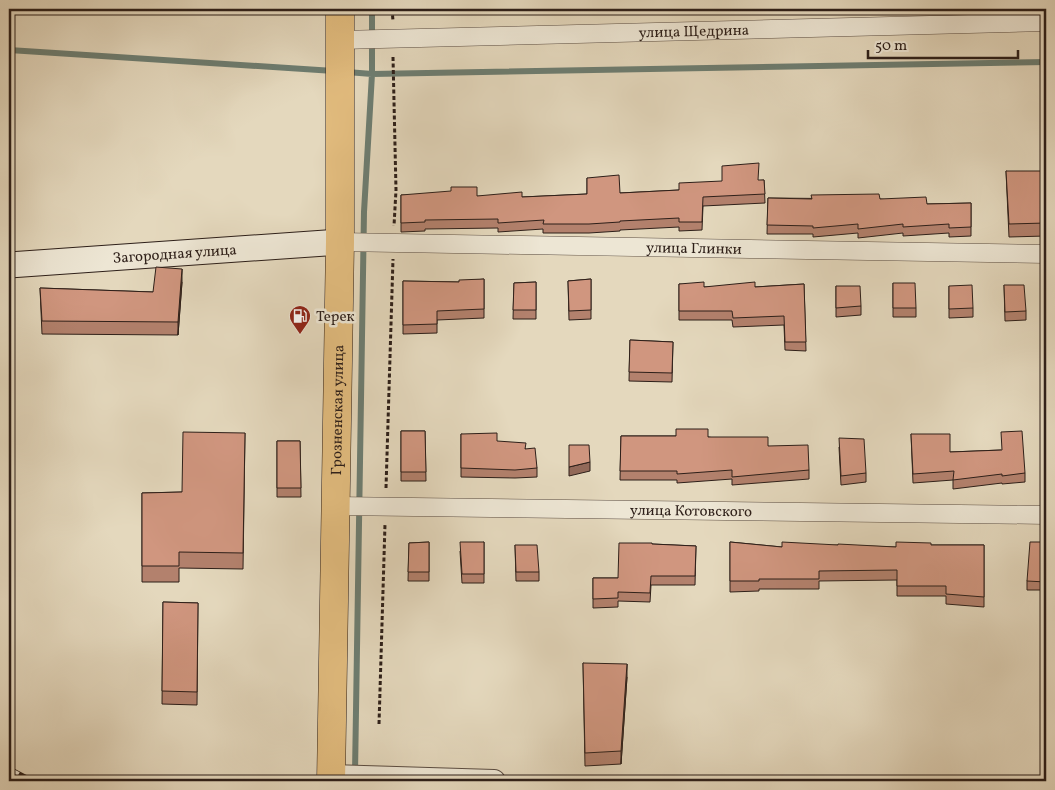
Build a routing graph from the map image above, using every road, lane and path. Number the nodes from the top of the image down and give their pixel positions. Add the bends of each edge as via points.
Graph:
1 (340, 9) edge
2 (392, 9) edge
3 (1046, 22) edge
4 (393, 39) junction
5 (340, 40) junction
6 (340, 242) junction
7 (394, 243) junction
8 (1046, 254) edge
9 (9, 265) edge
10 (336, 506) junction
11 (386, 507) junction
12 (1046, 515) edge
13 (379, 724) dead end
14 (331, 778) edge
15 (494, 781) edge

1 - 5 main road, Грозненская улица
2 - 4 path
3 - 4 street, улица Щедрина
4 - 5 street, улица Щедрина
4 - 7 path
5 - 6 main road, Грозненская улица
6 - 7 street, улица Глинки
6 - 9 main road, Загородная улица
6 - 10 main road, Грозненская улица
7 - 8 street, улица Глинки
7 - 11 path
10 - 11 street, улица Котовского
10 - 14 main road, Грозненская улица
11 - 12 street, улица Котовского
11 - 13 path
14 - 15 street

